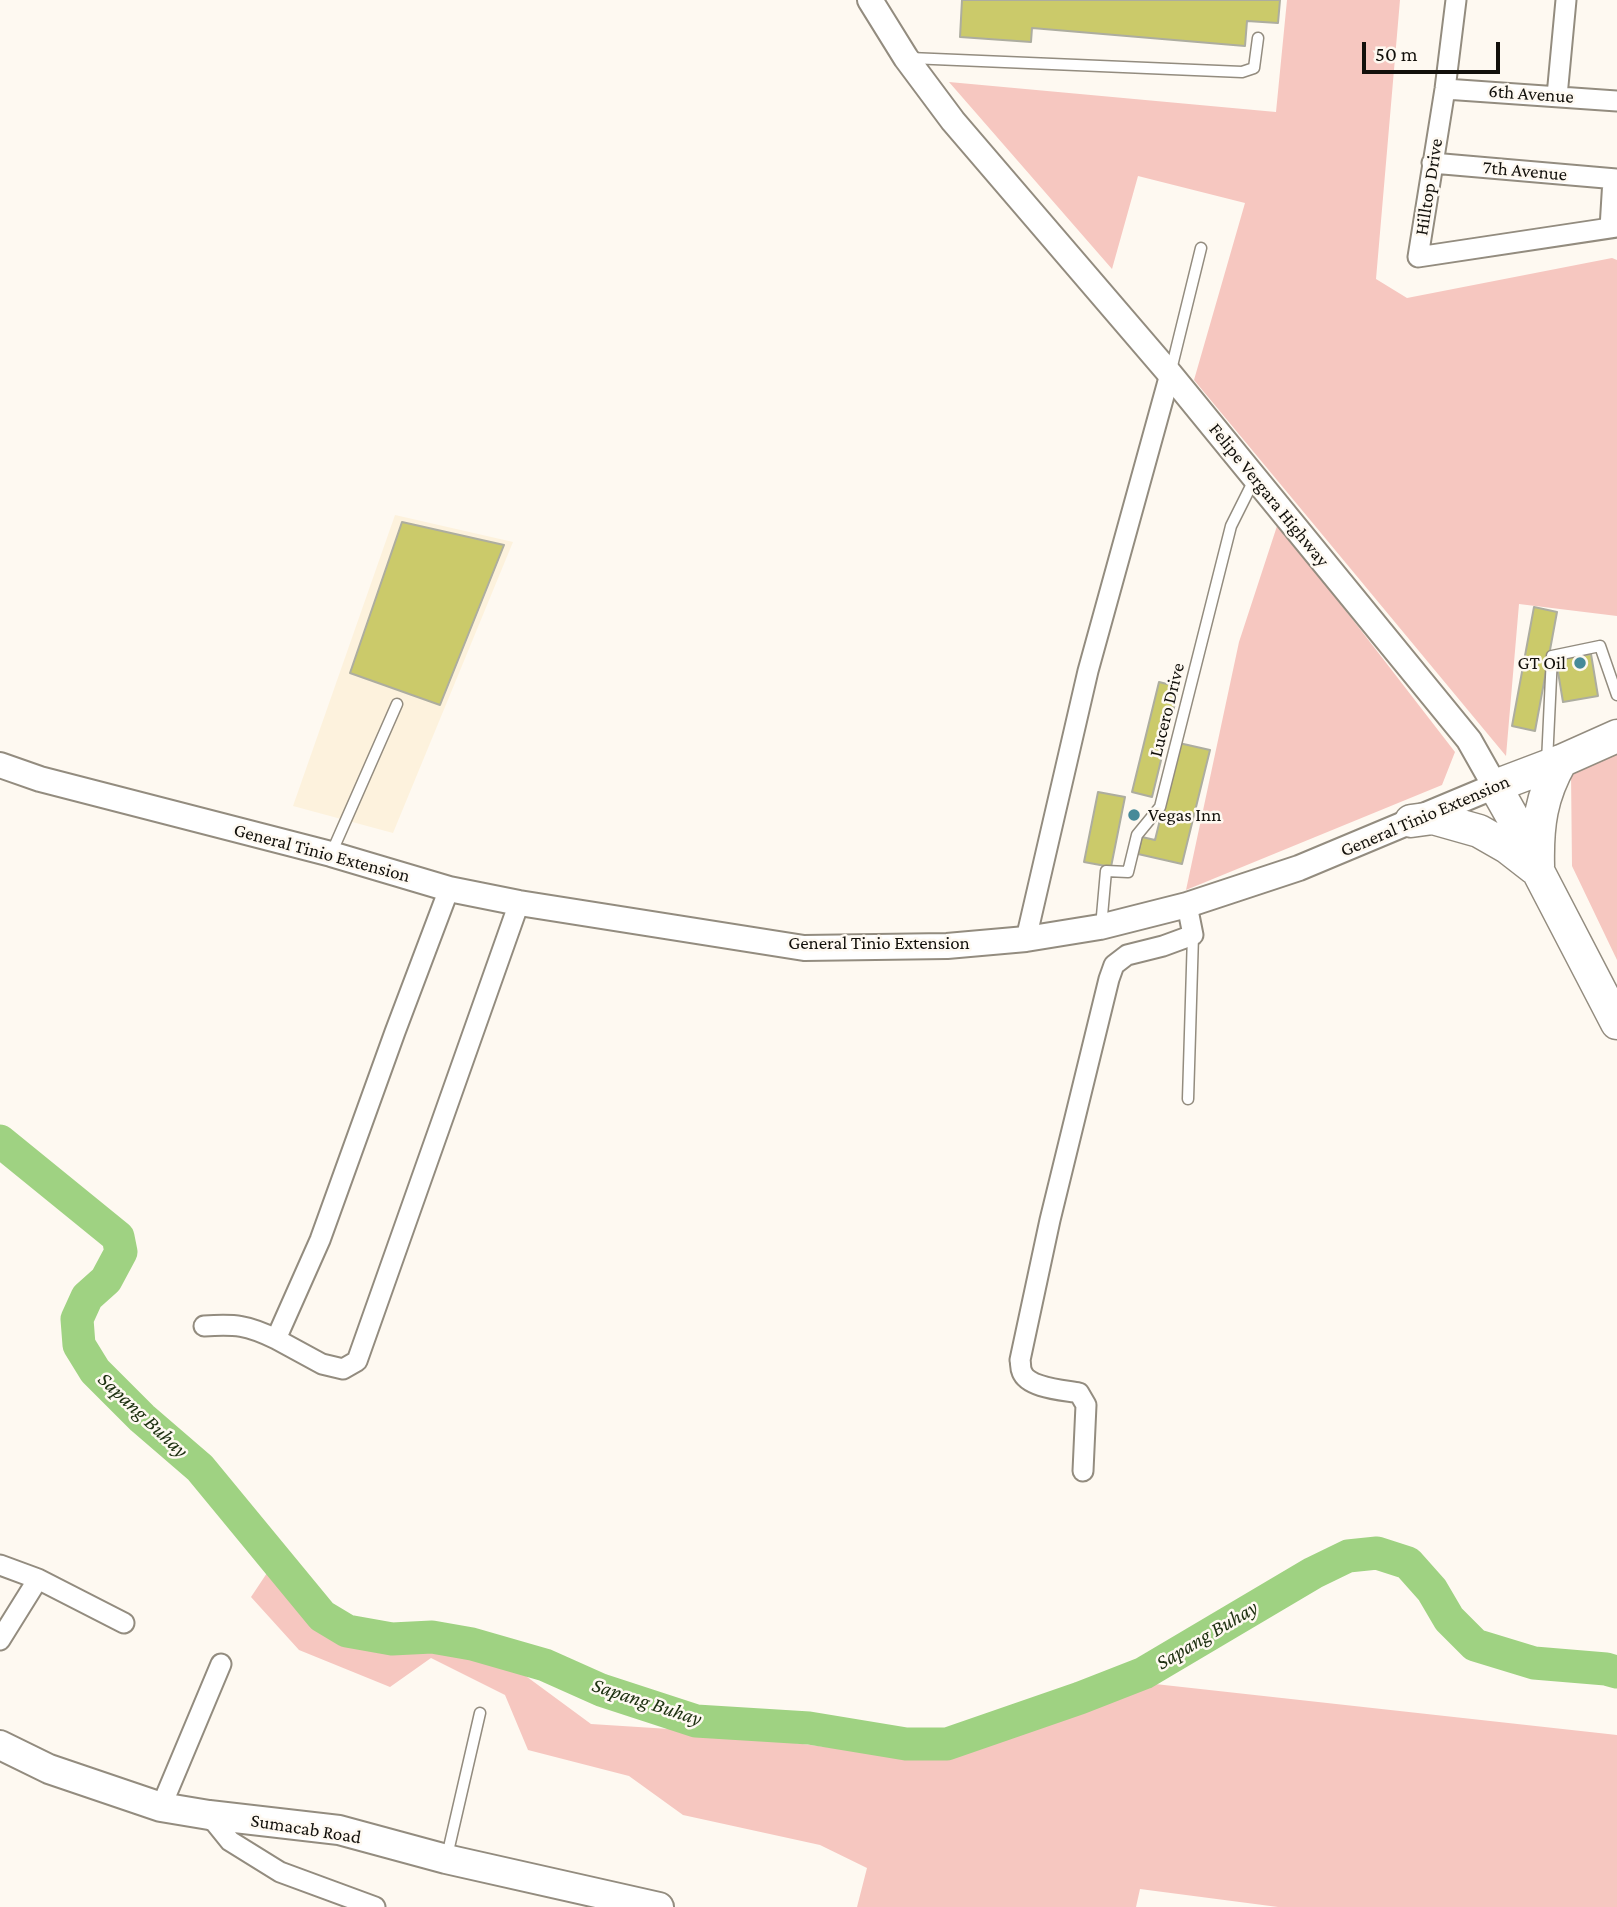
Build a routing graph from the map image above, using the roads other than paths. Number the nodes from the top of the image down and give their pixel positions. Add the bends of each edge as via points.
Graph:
1 (870, 0) edge
2 (1456, 0) edge
3 (1566, 0) edge
4 (1258, 38) dead end
5 (906, 58) junction
6 (1445, 89) junction
7 (1558, 96) junction
8 (1617, 101) edge
9 (1432, 163) junction
10 (1615, 179) edge
11 (1613, 227) edge
12 (1201, 248) dead end
13 (1170, 374) junction
14 (1255, 478) junction
15 (1617, 695) edge
16 (397, 704) dead end
17 (1617, 736) edge
18 (1554, 763) junction
19 (0, 765) edge
20 (1495, 786) junction
21 (1411, 821) junction
22 (331, 854) junction
23 (1538, 871) junction
24 (449, 889) junction
25 (519, 903) junction
26 (1187, 905) junction
27 (1100, 927) junction
28 (1193, 935) junction
29 (1026, 939) junction
30 (1617, 1023) edge
31 (1188, 1099) dead end
32 (204, 1326) dead end
33 (276, 1339) junction
34 (1083, 1471) dead end
35 (0, 1564) edge
36 (38, 1579) junction
37 (124, 1623) dead end
38 (0, 1640) edge
39 (221, 1664) dead end
40 (480, 1713) dead end
41 (0, 1745) edge
42 (161, 1807) junction
43 (209, 1815) junction
44 (446, 1859) junction
45 (375, 1907) edge
46 (659, 1907) edge

1 - 5 street, Felipe Vergara Highway
2 - 6 street, Hilltop Drive
3 - 7 street
4 - 5 lane via 1254,68 1242,72
5 - 13 street, Felipe Vergara Highway via 953,121
6 - 7 street, 6th Avenue
6 - 9 street, Hilltop Drive
7 - 8 street, 6th Avenue
9 - 10 street, 7th Avenue
9 - 11 street, Hilltop Drive via 1418,257
10 - 11 street
12 - 13 lane
13 - 14 street, Felipe Vergara Highway
13 - 29 street via 1088,671
14 - 20 street, Felipe Vergara Highway via 1469,740
14 - 27 lane, Lucero Drive via 1231,526 1160,807 1137,835 1128,872 1106,871
15 - 18 lane via 1600,646 1552,656
16 - 22 lane
17 - 18 main road, General Tinio Extension
18 - 20 main road, General Tinio Extension
18 - 23 main road via 1537,837
19 - 22 street, General Tinio Extension
20 - 21 street, General Tinio Extension
20 - 23 main road, Felipe Vergara Highway
21 - 23 main road via 1433,818 1479,831
21 - 26 street, General Tinio Extension via 1299,868
22 - 24 street, General Tinio Extension
23 - 30 main road, Felipe Vergara Highway
24 - 25 street, General Tinio Extension
24 - 33 street via 320,1240
25 - 29 street, General Tinio Extension via 804,948 947,946
25 - 33 street via 357,1362 343,1369 322,1364
26 - 27 street, General Tinio Extension
26 - 28 street
27 - 29 street, General Tinio Extension
28 - 31 lane
28 - 34 street via 1127,955 1109,978 1020,1360 1027,1380 1079,1393 1086,1405
32 - 33 street via 235,1324
35 - 36 street
36 - 37 street
36 - 38 street
39 - 42 street
40 - 44 lane
41 - 42 main road, Sumacab Road via 49,1769
42 - 43 main road, Sumacab Road
43 - 44 main road, Sumacab Road via 339,1830
43 - 45 street via 230,1841 280,1872
44 - 46 main road, Sumacab Road

